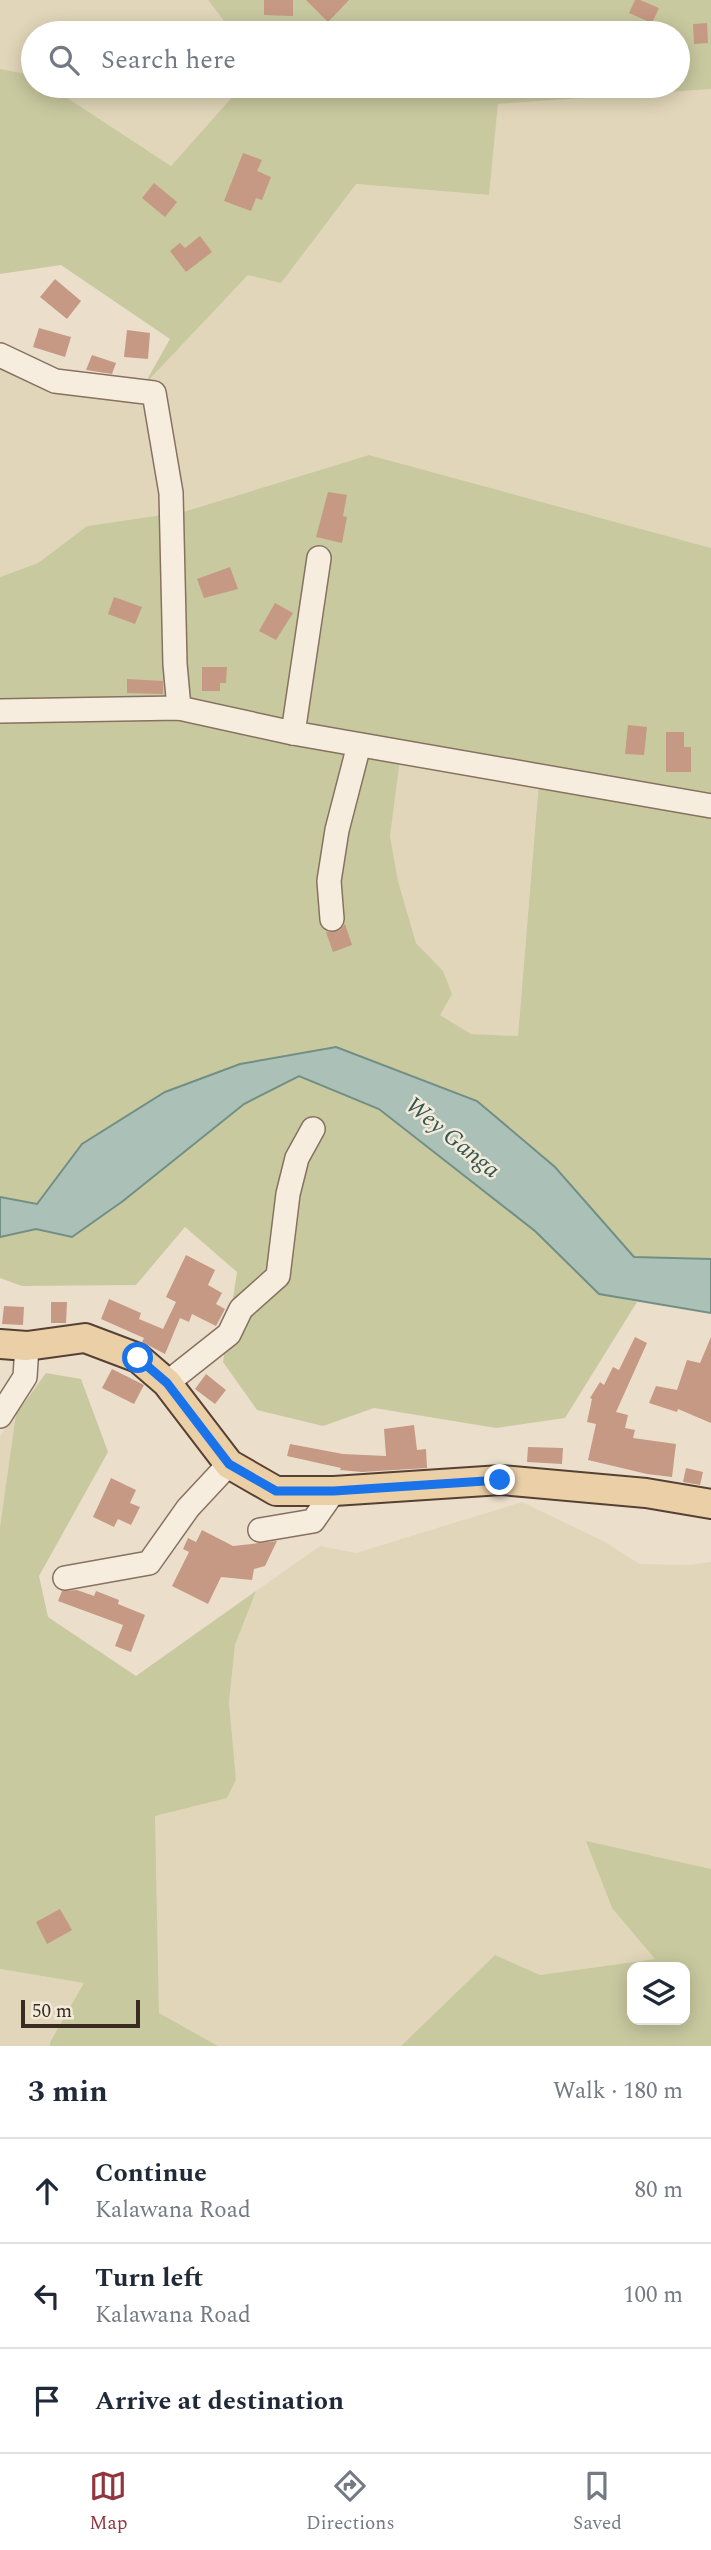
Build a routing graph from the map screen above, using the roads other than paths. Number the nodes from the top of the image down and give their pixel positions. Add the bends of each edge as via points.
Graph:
1 (0, 355) edge
2 (319, 558) dead end
3 (179, 708) junction
4 (0, 711) edge
5 (293, 733) junction
6 (359, 745) junction
7 (711, 806) edge
8 (332, 919) dead end
9 (313, 1129) dead end
10 (14, 1345) edge
11 (167, 1383) junction
12 (0, 1416) edge
13 (229, 1464) junction
14 (334, 1491) junction
15 (711, 1504) edge
16 (260, 1530) dead end
17 (65, 1578) dead end

1 - 3 street via 55,381 154,393 171,494
2 - 5 street
3 - 4 street
3 - 5 street
5 - 6 street
6 - 7 street
6 - 8 street via 329,881
9 - 11 street via 297,1158 291,1182 278,1276 241,1309 229,1334
10 - 11 main road via 85,1338 138,1358
10 - 12 street via 25,1377
11 - 13 main road
13 - 14 main road via 276,1491
13 - 17 street via 188,1508 149,1563
14 - 15 main road via 500,1480 646,1493
14 - 16 street via 313,1521

